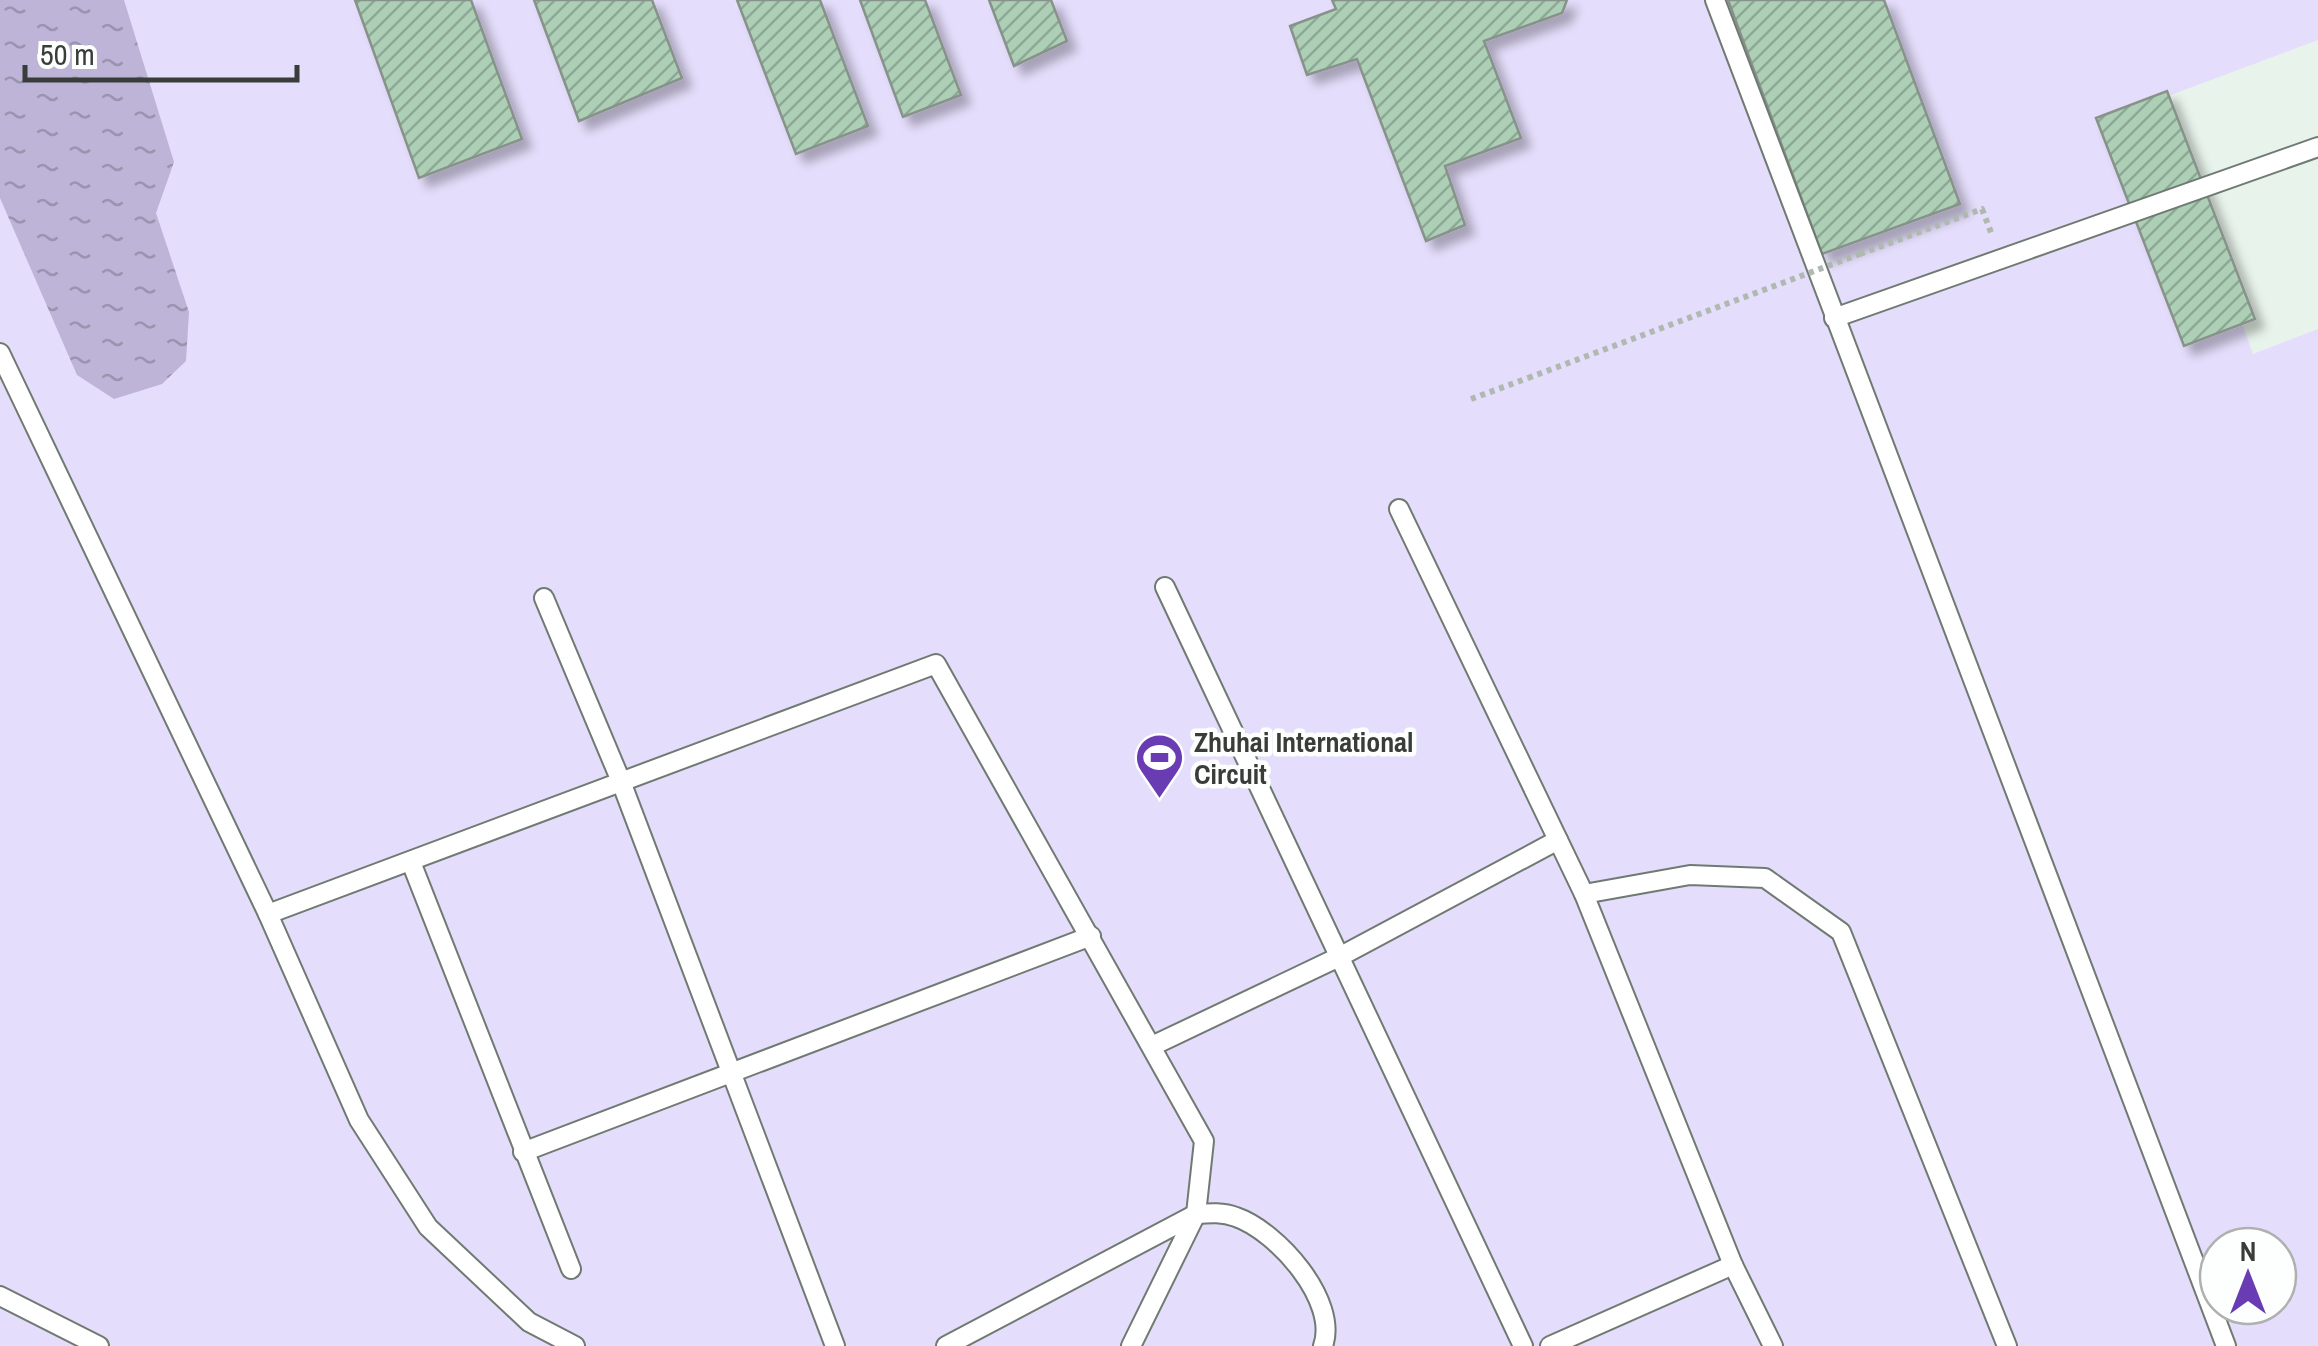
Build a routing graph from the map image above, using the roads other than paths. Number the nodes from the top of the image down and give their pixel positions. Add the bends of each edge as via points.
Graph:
1 (1715, 0) edge
2 (2318, 147) edge
3 (1834, 318) junction
4 (0, 353) edge
5 (1399, 509) dead end
6 (1165, 587) dead end
7 (544, 598) dead end
8 (620, 779) junction
9 (1558, 840) junction
10 (411, 862) junction
11 (1584, 894) junction
12 (268, 914) junction
13 (1091, 936) junction
14 (1341, 956) junction
15 (1152, 1046) junction
16 (732, 1074) junction
17 (522, 1152) junction
18 (1196, 1214) junction
19 (1733, 1264) junction
20 (571, 1269) dead end
21 (0, 1296) edge
22 (99, 1346) edge
23 (575, 1346) edge
24 (834, 1346) edge
25 (946, 1346) edge
26 (1131, 1346) edge
27 (1323, 1346) edge
28 (1523, 1346) edge
29 (1550, 1346) edge
30 (1772, 1346) edge
31 (2008, 1346) edge
32 (2226, 1346) edge

1 - 3 lane
2 - 3 lane
3 - 32 lane
4 - 12 lane
5 - 9 lane
6 - 14 lane
7 - 8 lane
8 - 10 lane
8 - 13 lane via 936,664
8 - 16 lane
9 - 11 lane
9 - 14 lane
10 - 12 lane
10 - 17 lane
11 - 19 lane
11 - 31 lane via 1690,875 1766,878 1841,932
12 - 23 lane via 359,1120 428,1227 529,1322
13 - 15 lane
13 - 16 lane
14 - 15 lane
14 - 28 lane
15 - 18 lane via 1204,1141
16 - 17 lane
16 - 24 lane
17 - 20 lane
18 - 25 lane
18 - 26 lane
18 - 27 lane via 1239,1217 1270,1238 1326,1310
19 - 29 lane
19 - 30 lane
21 - 22 lane

